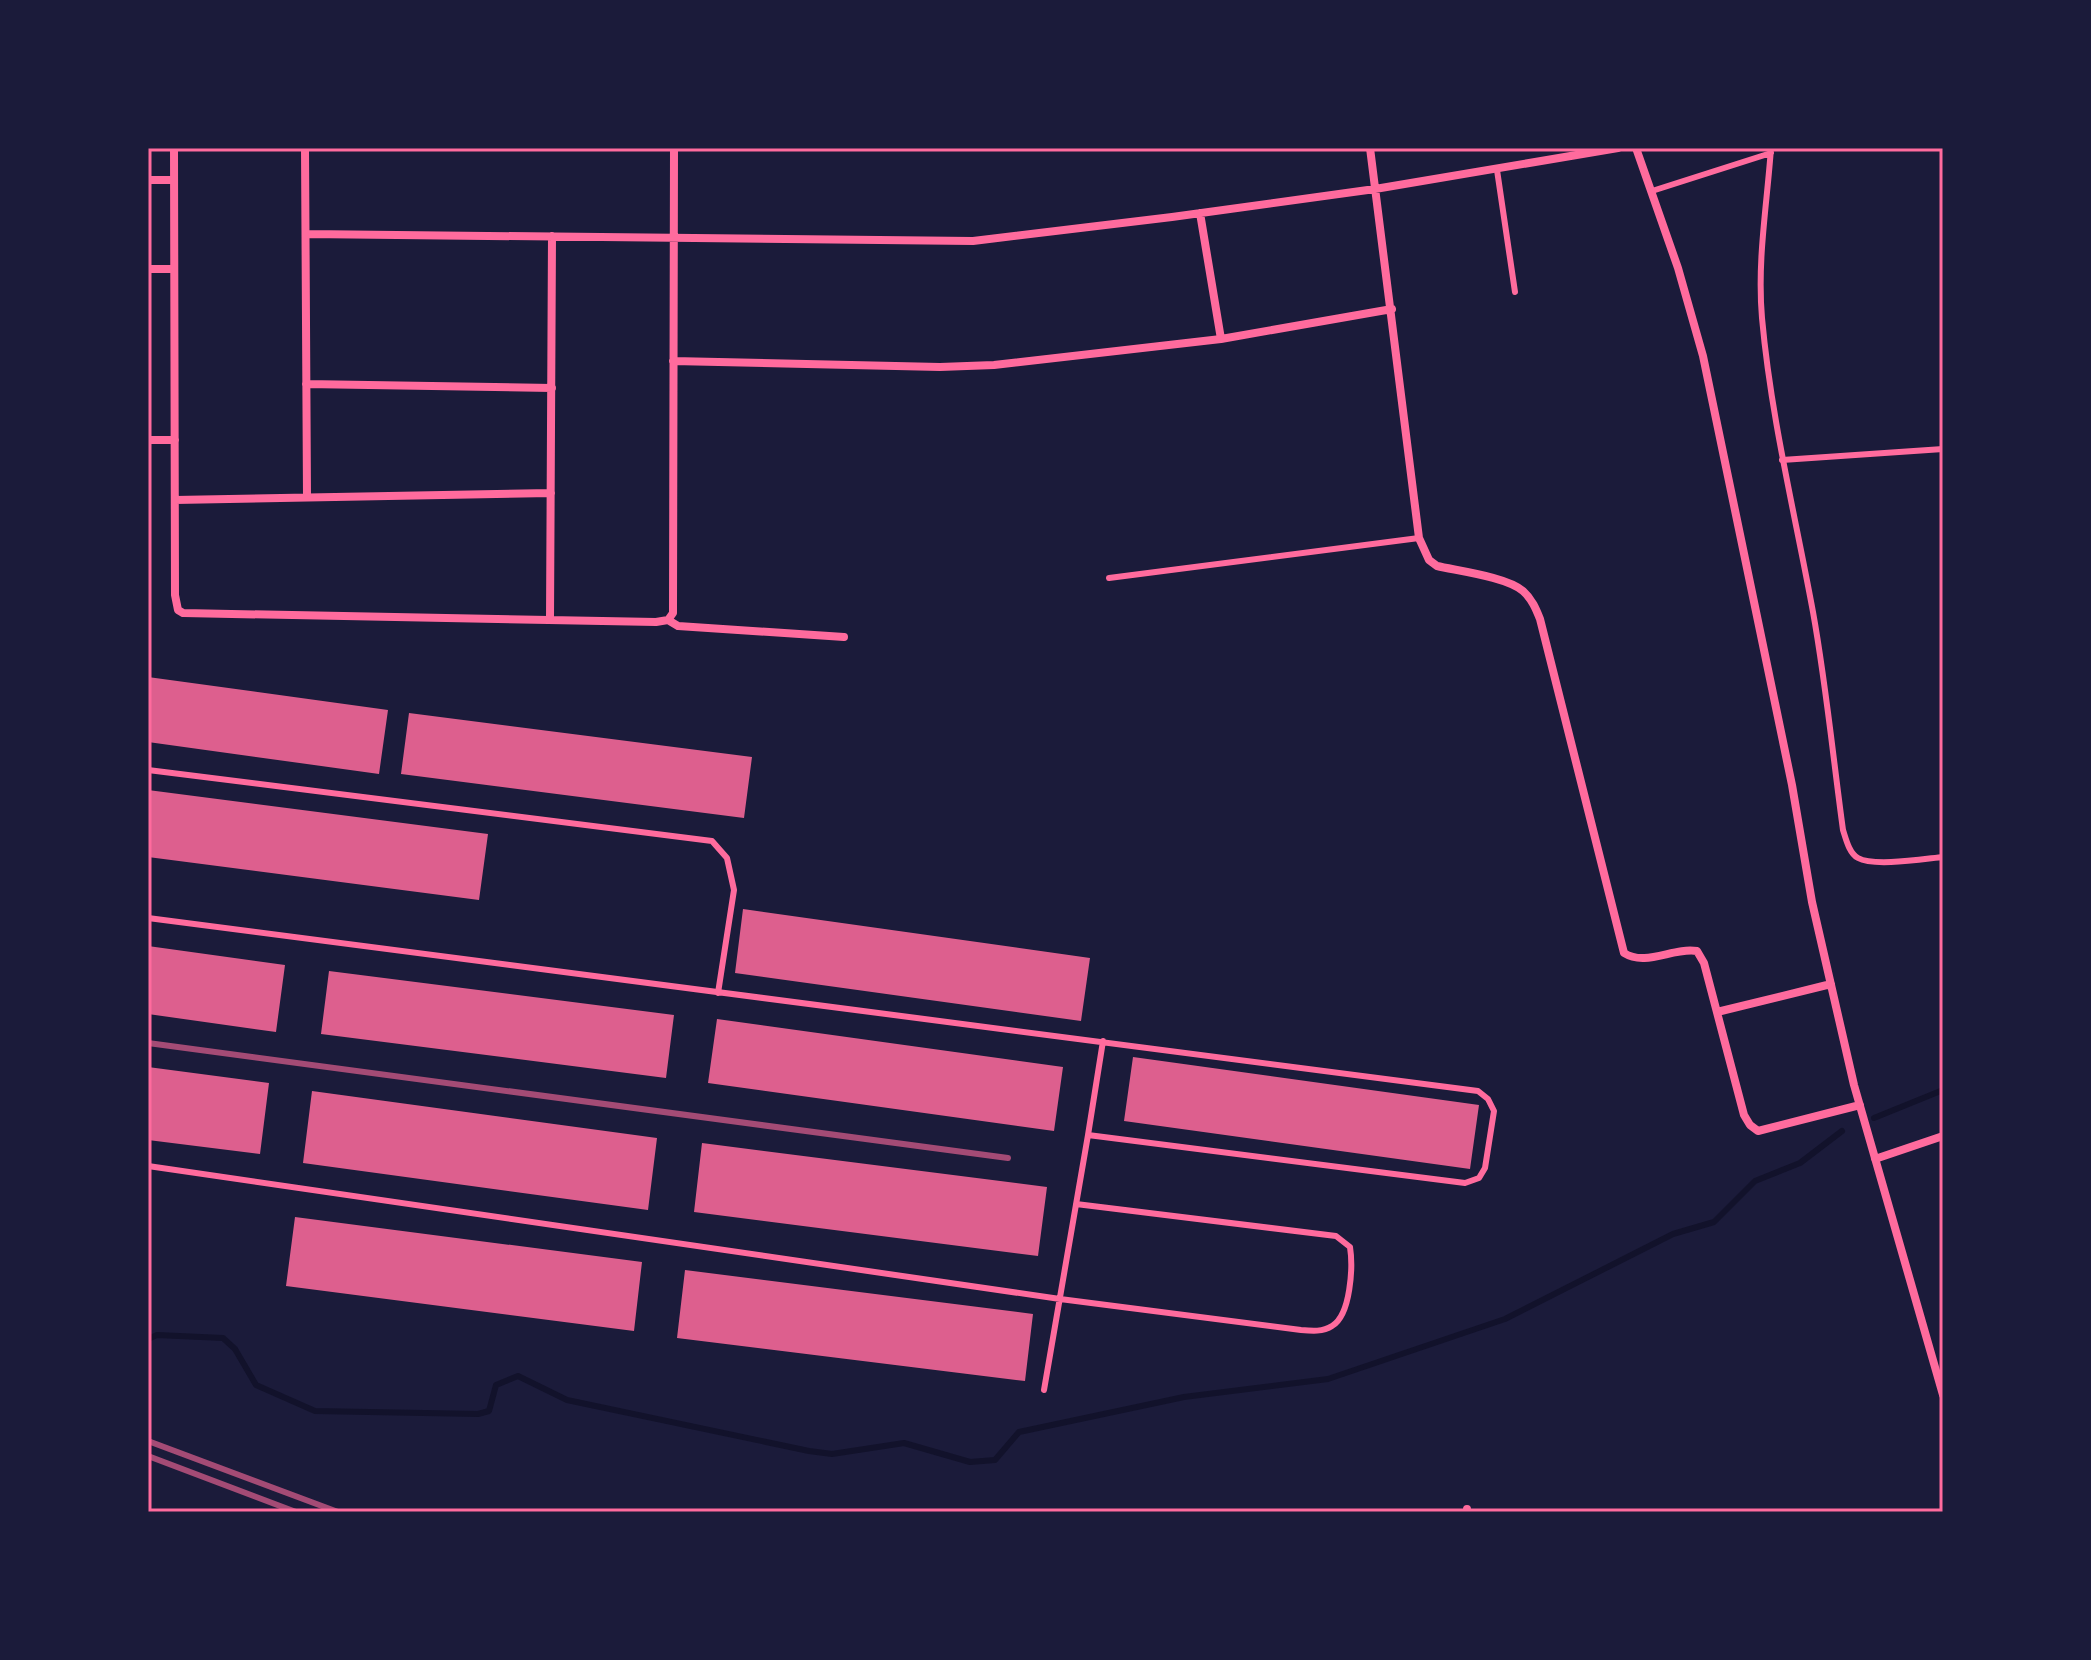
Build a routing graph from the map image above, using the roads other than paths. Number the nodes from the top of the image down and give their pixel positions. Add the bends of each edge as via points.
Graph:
1 (174, 148) edge
2 (305, 148) edge
3 (674, 148) edge
4 (1370, 148) edge
5 (1618, 148) edge
6 (1636, 148) edge
7 (1771, 151) edge
8 (1497, 170) junction
9 (148, 180) edge
10 (174, 180) junction
11 (1375, 189) junction
12 (1652, 191) junction
13 (1200, 213) junction
14 (307, 234) junction
15 (552, 236) junction
16 (674, 237) junction
17 (148, 269) edge
18 (174, 269) junction
19 (1515, 292) dead end
20 (1392, 309) junction
21 (1221, 339) junction
22 (673, 361) junction
23 (306, 384) junction
24 (552, 388) junction
25 (148, 440) edge
26 (175, 440) junction
27 (1943, 449) edge
28 (1782, 460) junction
29 (551, 493) junction
30 (307, 497) junction
31 (175, 500) junction
32 (1419, 538) junction
33 (1109, 578) dead end
34 (550, 620) junction
35 (668, 620) junction
36 (844, 637) dead end
37 (148, 770) edge
38 (1943, 857) edge
39 (148, 918) edge
40 (1831, 984) junction
41 (718, 993) junction
42 (1717, 1012) junction
43 (1103, 1041) junction
44 (1860, 1105) junction
45 (1088, 1135) junction
46 (1943, 1136) edge
47 (1875, 1159) junction
48 (148, 1166) edge
49 (1076, 1204) junction
50 (1060, 1299) junction
51 (1044, 1390) dead end
52 (1943, 1395) edge

1 - 10 street
2 - 14 street
3 - 16 street
4 - 11 street
5 - 8 street
6 - 12 street
7 - 12 lane
7 - 28 lane via 1760,262 1762,319
8 - 11 street
8 - 19 lane
9 - 10 street
10 - 18 street
11 - 13 street
11 - 20 street
12 - 40 street via 1715,407
13 - 16 street via 973,241
13 - 21 street
14 - 15 street
14 - 23 street
15 - 16 street
15 - 24 street
16 - 22 street
17 - 18 street
18 - 26 street
20 - 21 street
20 - 32 street
21 - 22 street via 994,365
22 - 35 street via 673,613
23 - 24 street
23 - 30 street
24 - 29 street
25 - 26 street
26 - 31 street
27 - 28 lane
28 - 38 lane via 1813,613 1848,846 1857,858 1875,862
29 - 30 street
29 - 34 street
30 - 31 street
31 - 34 street via 175,595 183,613
32 - 33 lane
32 - 42 street via 1437,566 1512,584 1532,602 1624,953 1642,959 1697,951
34 - 35 street
35 - 36 street via 678,626
37 - 41 lane via 712,841 727,858 734,890
39 - 41 lane
40 - 42 street
40 - 44 street
41 - 43 lane
42 - 44 street via 1744,1115 1758,1131
43 - 45 lane
43 - 45 lane via 1478,1091 1494,1111 1485,1168 1479,1178 1465,1183
44 - 47 street
45 - 49 lane
46 - 47 street
47 - 52 street
48 - 50 lane
49 - 50 lane
49 - 50 lane via 1336,1236 1350,1247 1353,1268 1341,1319 1317,1331
50 - 51 lane

